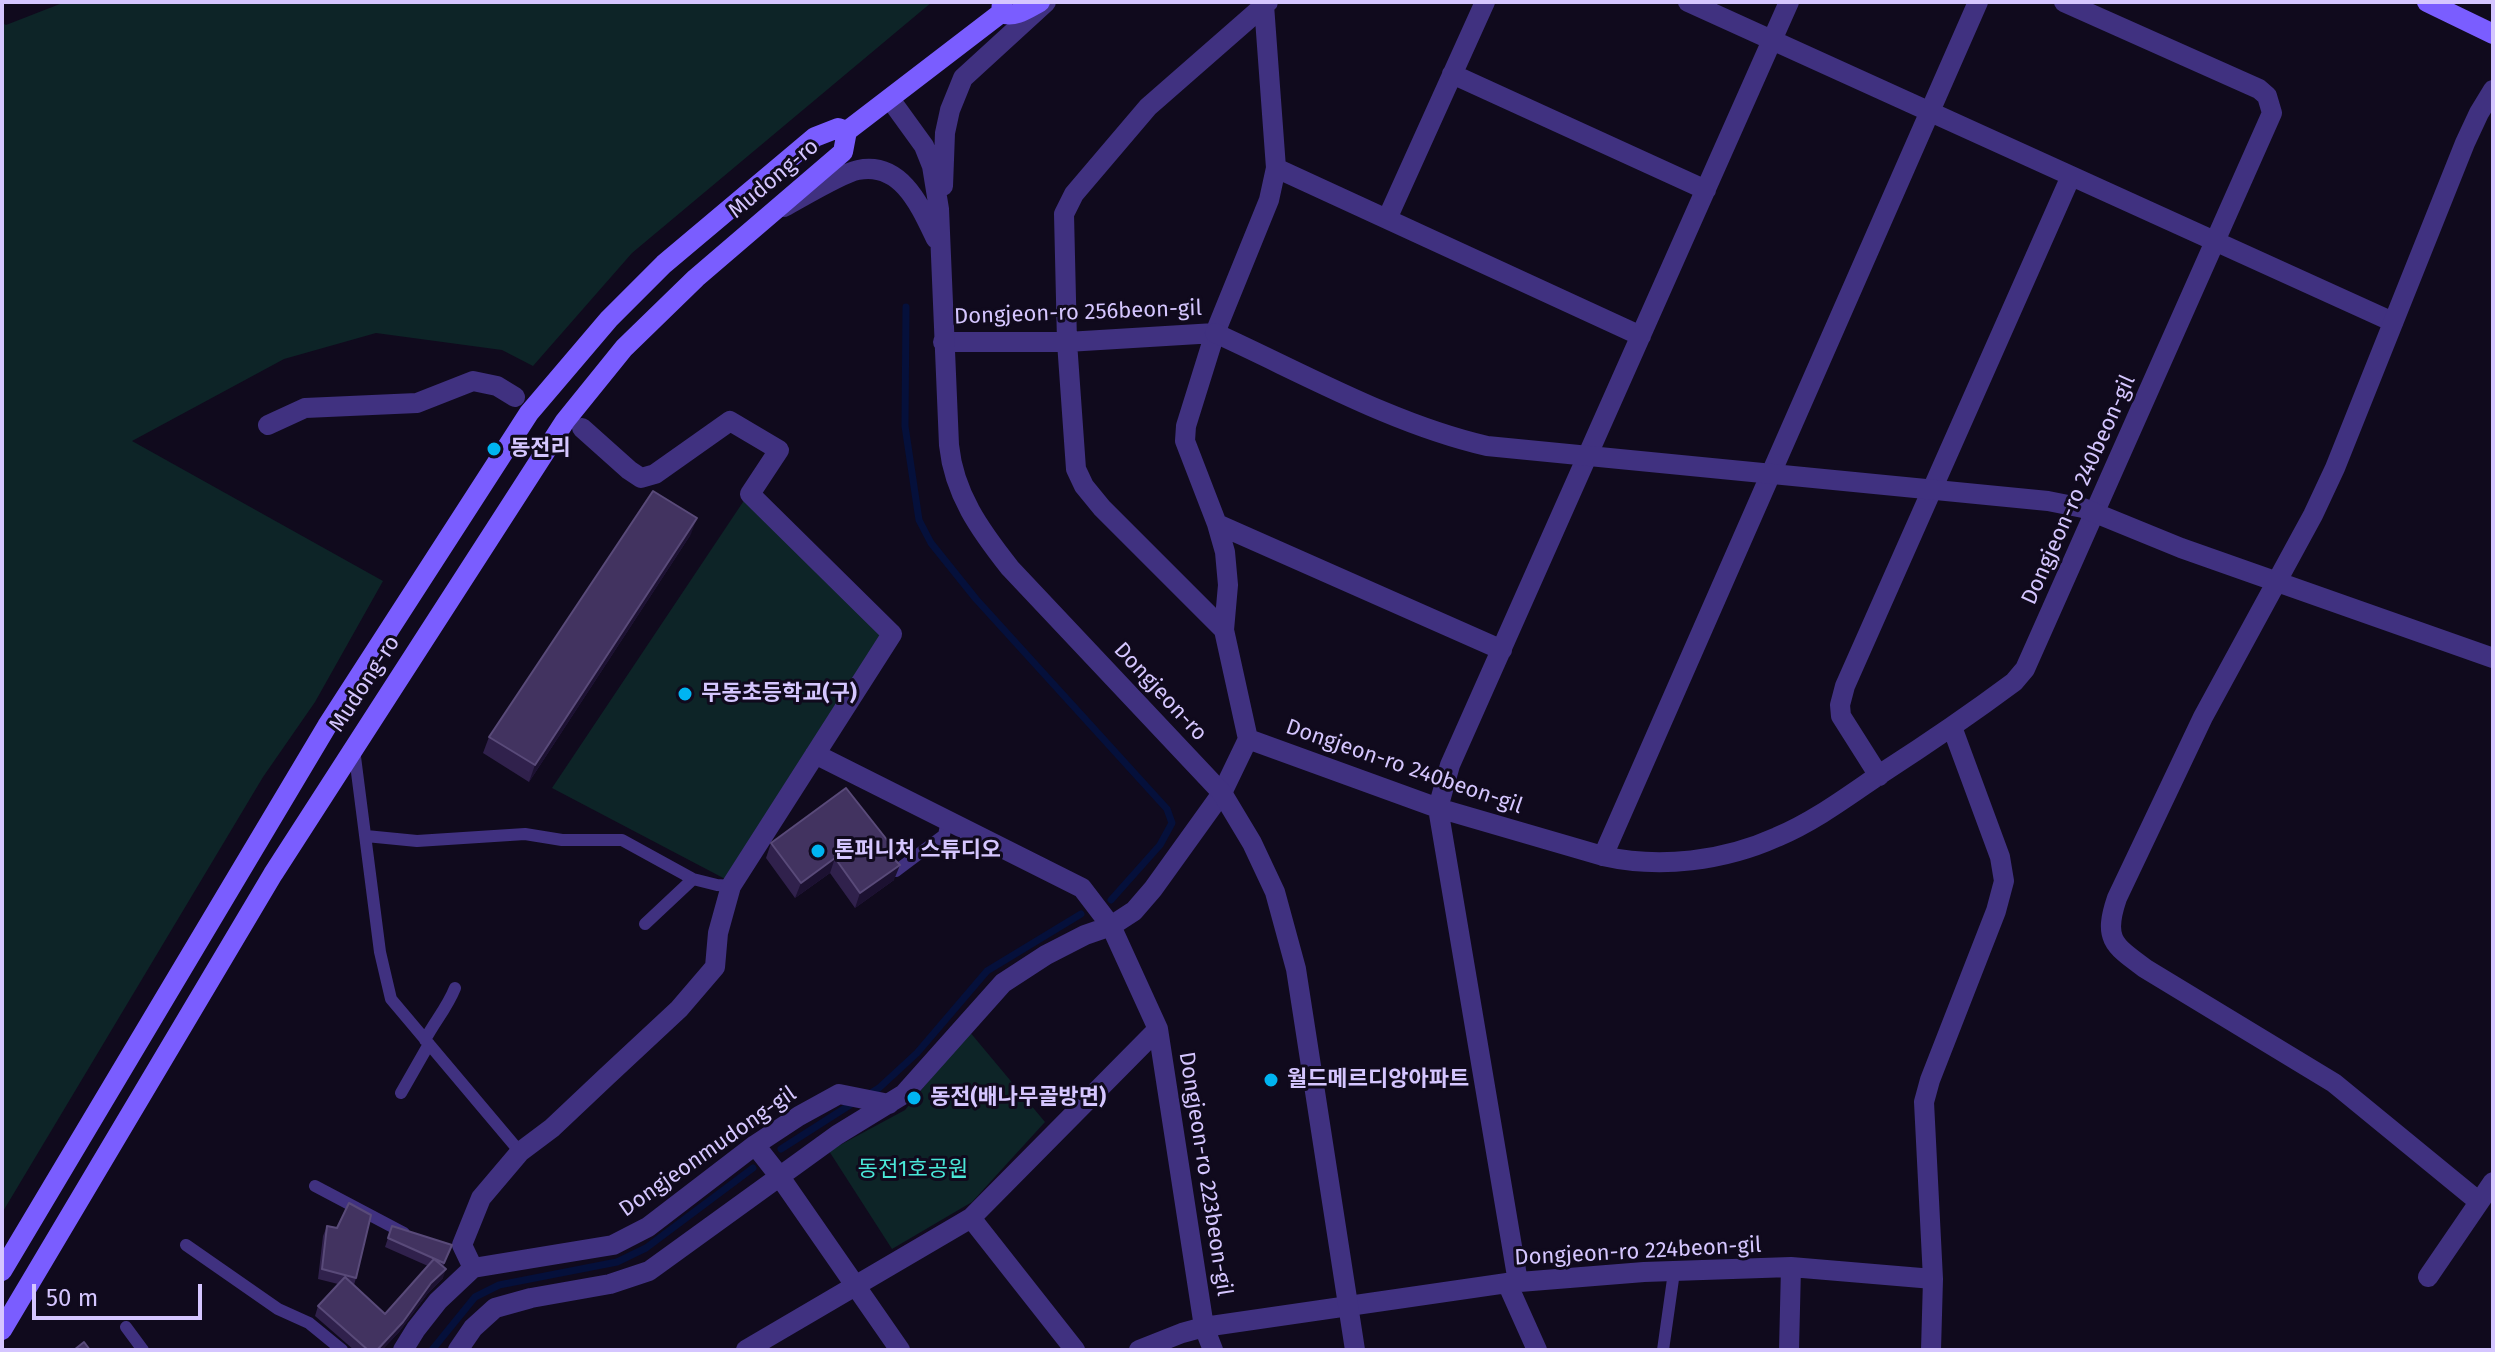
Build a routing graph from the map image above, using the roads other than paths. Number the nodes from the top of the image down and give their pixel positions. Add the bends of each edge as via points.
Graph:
1 (1040, 2) edge
2 (1047, 2) edge
3 (1485, 2) edge
4 (1688, 2) edge
5 (1789, 2) edge
6 (1978, 2) edge
7 (2064, 2) edge
8 (2427, 2) edge
9 (1266, 4) edge
10 (1001, 7) edge
11 (2493, 34) edge
12 (1772, 40) junction
13 (1452, 74) junction
14 (2493, 90) edge
15 (890, 99) junction
16 (1930, 112) junction
17 (847, 131) junction
18 (1276, 168) junction
19 (2071, 176) junction
20 (1706, 190) junction
21 (767, 215) junction
22 (1387, 219) junction
23 (2216, 242) junction
24 (940, 248) junction
25 (2393, 322) junction
26 (1215, 333) junction
27 (1641, 336) junction
28 (943, 342) junction
29 (1067, 342) junction
30 (515, 397) dead end
31 (268, 425) dead end
32 (582, 428) dead end
33 (1588, 457) junction
34 (1770, 474) junction
35 (1932, 490) junction
36 (2095, 513) junction
37 (1217, 524) junction
38 (2276, 581) junction
39 (1224, 630) junction
40 (1502, 650) junction
41 (2493, 658) edge
42 (1952, 727) junction
43 (1248, 739) junction
44 (354, 745) junction
45 (815, 754) junction
46 (1879, 776) junction
47 (1222, 793) junction
48 (1438, 808) junction
49 (947, 821) junction
50 (366, 836) junction
51 (1603, 856) junction
52 (896, 871) edge
53 (693, 879) junction
54 (731, 886) junction
55 (645, 924) dead end
56 (1111, 926) junction
57 (455, 988) dead end
58 (1158, 1029) junction
59 (427, 1042) junction
60 (401, 1093) dead end
61 (897, 1099) junction
62 (755, 1145) junction
63 (520, 1152) junction
64 (780, 1177) junction
65 (2493, 1182) edge
66 (315, 1186) dead end
67 (2478, 1201) junction
68 (971, 1218) junction
69 (412, 1235) edge
70 (186, 1245) dead end
71 (1791, 1267) junction
72 (473, 1268) junction
73 (2, 1271) edge
74 (1674, 1272) junction
75 (2428, 1277) dead end
76 (1933, 1279) junction
77 (1512, 1282) junction
78 (855, 1284) junction
79 (1348, 1307) junction
80 (126, 1327) dead end
81 (1204, 1327) junction
82 (2, 1330) edge
83 (143, 1350) edge
84 (342, 1350) edge
85 (403, 1350) edge
86 (458, 1350) edge
87 (746, 1350) edge
88 (900, 1350) edge
89 (1075, 1350) edge
90 (1139, 1350) edge
91 (1213, 1350) edge
92 (1355, 1350) edge
93 (1537, 1350) edge
94 (1663, 1350) edge
95 (1789, 1350) edge
96 (1931, 1350) edge

1 - 10 main road, Mudong-ro via 1008,15
2 - 24 street via 963,78 957,90 945,133
3 - 13 street
4 - 12 street
5 - 12 street
6 - 16 street
7 - 23 street, Dongjeon-ro 240beon-gil via 2267,96 2269,125
8 - 11 main road
9 - 18 street
9 - 29 street via 1148,107 1074,194 1064,214
10 - 15 main road, Mudong-ro
12 - 16 street
12 - 20 street
13 - 20 street
13 - 22 street
14 - 25 street via 2465,143
15 - 17 main road, Mudong-ro
15 - 24 street, Dongjeon-ro via 932,166
16 - 19 street
16 - 34 street
17 - 21 main road, Mudong-ro via 843,152
17 - 73 main road, Mudong-ro via 838,128 815,137 664,264 529,413 327,726
18 - 22 street
18 - 26 street via 1269,200
19 - 23 street
19 - 35 street
20 - 27 street
21 - 24 street via 858,170 879,171 908,188
21 - 44 main road, Mudong-ro via 624,348 565,421
22 - 27 street
23 - 25 street
23 - 36 street, Dongjeon-ro 240beon-gil
24 - 28 street, Dongjeon-ro
25 - 38 street via 2335,468
26 - 29 street, Dongjeon-ro 256beon-gil
26 - 33 street via 1402,419 1458,439
26 - 37 street via 1185,441
27 - 33 street
28 - 29 street, Dongjeon-ro 256beon-gil
28 - 47 street, Dongjeon-ro via 951,470 979,529
29 - 39 street via 1073,449 1084,486
30 - 31 street via 473,381 417,403 305,408
32 - 45 street via 641,478 655,474 730,421 779,450 750,494 892,634
33 - 34 street
33 - 40 street
34 - 35 street
34 - 51 street
35 - 36 street via 2048,501
35 - 46 street via 1840,705 1848,729
36 - 38 street
36 - 42 street, Dongjeon-ro 240beon-gil via 2025,669
37 - 39 street via 1228,585
37 - 40 street
38 - 41 street
38 - 67 street via 2203,717 2117,898 2109,921 2111,936 2146,969 2334,1083
39 - 43 street
40 - 48 street via 1450,765
42 - 46 street, Dongjeon-ro 240beon-gil
42 - 76 street via 2004,881 1924,1102
43 - 47 street
43 - 48 street, Dongjeon-ro 240beon-gil
44 - 50 lane
44 - 82 main road, Mudong-ro
45 - 49 street
45 - 54 street
46 - 51 street, Dongjeon-ro 240beon-gil via 1778,837 1743,849 1663,863
47 - 56 street via 1153,889
47 - 79 street, Dongjeon-ro via 1275,892 1296,969
48 - 51 street, Dongjeon-ro 240beon-gil
48 - 77 street
49 - 52 lane via 944,835
49 - 56 street via 1082,888
50 - 53 lane via 417,841 525,834 622,840
50 - 59 lane via 391,999
53 - 54 lane
53 - 55 lane
54 - 63 street via 715,967 701,985 552,1128
56 - 58 street, Dongjeon-ro 223beon-gil
56 - 61 street via 1046,955 1003,983
57 - 59 lane
58 - 68 street
58 - 81 street, Dongjeon-ro 223beon-gil
59 - 60 lane
59 - 63 lane
61 - 62 street, Dongjeonmudong-gil via 839,1094
61 - 64 street
62 - 64 street
62 - 72 street, Dongjeonmudong-gil via 648,1227 613,1245
63 - 72 street via 481,1198 455,1245
64 - 78 street
64 - 86 street via 649,1271 495,1308
65 - 67 street
66 - 69 lane
67 - 75 street
68 - 78 street
68 - 89 street
70 - 84 lane
71 - 74 street, Dongjeon-ro 224beon-gil
71 - 76 street, Dongjeon-ro 224beon-gil
71 - 95 street
72 - 85 street via 438,1301
74 - 77 street, Dongjeon-ro 224beon-gil
74 - 94 lane
76 - 96 street
77 - 79 street, Dongjeon-ro 224beon-gil
77 - 93 street
78 - 87 street
78 - 88 street
79 - 81 street, Dongjeon-ro 223beon-gil
79 - 92 street, Dongjeon-ro
80 - 83 lane
81 - 90 street, Dongjeon-ro 223beon-gil
81 - 91 street, Dongjeon-ro 223beon-gil

